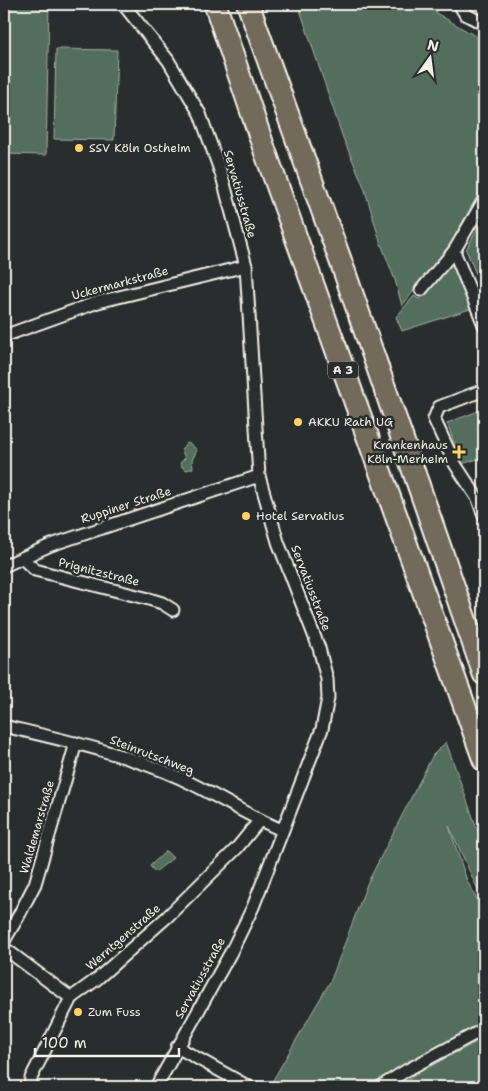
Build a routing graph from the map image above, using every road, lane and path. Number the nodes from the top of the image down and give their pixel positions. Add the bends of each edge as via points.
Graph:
1 (123, 4) edge
2 (215, 4) edge
3 (248, 4) edge
4 (459, 4) edge
5 (484, 24) edge
6 (484, 200) edge
7 (454, 252) junction
8 (246, 266) junction
9 (421, 290) dead end
10 (484, 325) edge
11 (4, 336) edge
12 (484, 390) edge
13 (259, 476) junction
14 (484, 516) edge
15 (22, 558) junction
16 (4, 566) edge
17 (173, 610) dead end
18 (484, 674) edge
19 (4, 726) edge
20 (76, 744) junction
21 (484, 760) edge
22 (259, 821) junction
23 (282, 830) junction
24 (4, 941) edge
25 (4, 948) edge
26 (71, 998) junction
27 (484, 1029) edge
28 (177, 1047) junction
29 (30, 1087) edge
30 (156, 1087) edge
31 (249, 1087) edge
32 (380, 1087) edge

1 - 8 street, Servatiusstraße via 168,60 200,114 222,176
2 - 21 highway, A 3
3 - 18 highway, A 3 via 342,262
4 - 5 street via 465,14
6 - 7 street
7 - 9 street
7 - 10 street
8 - 11 street, Uckermarkstraße via 98,302
8 - 13 street, Servatiusstraße
12 - 14 street via 439,407 434,419
13 - 15 street, Ruppiner Straße via 60,542
13 - 23 street, Servatiusstraße via 278,542 319,648 327,679 328,698 322,729
15 - 16 street, Ruppiner Straße
15 - 17 street, Prignitzstraße via 35,570 149,599
19 - 20 street, Steinrutschweg
20 - 22 street, Steinrutschweg via 180,778
20 - 24 street, Waldemarstraße via 35,884
22 - 23 street, Steinrutschweg
22 - 26 street, Werntgenstraße via 238,848 167,917
23 - 28 street, Servatiusstraße via 253,907
25 - 26 street
26 - 29 street, Werntgenstraße via 31,1078
27 - 32 street
28 - 30 street, Servatiusstraße
28 - 31 street

